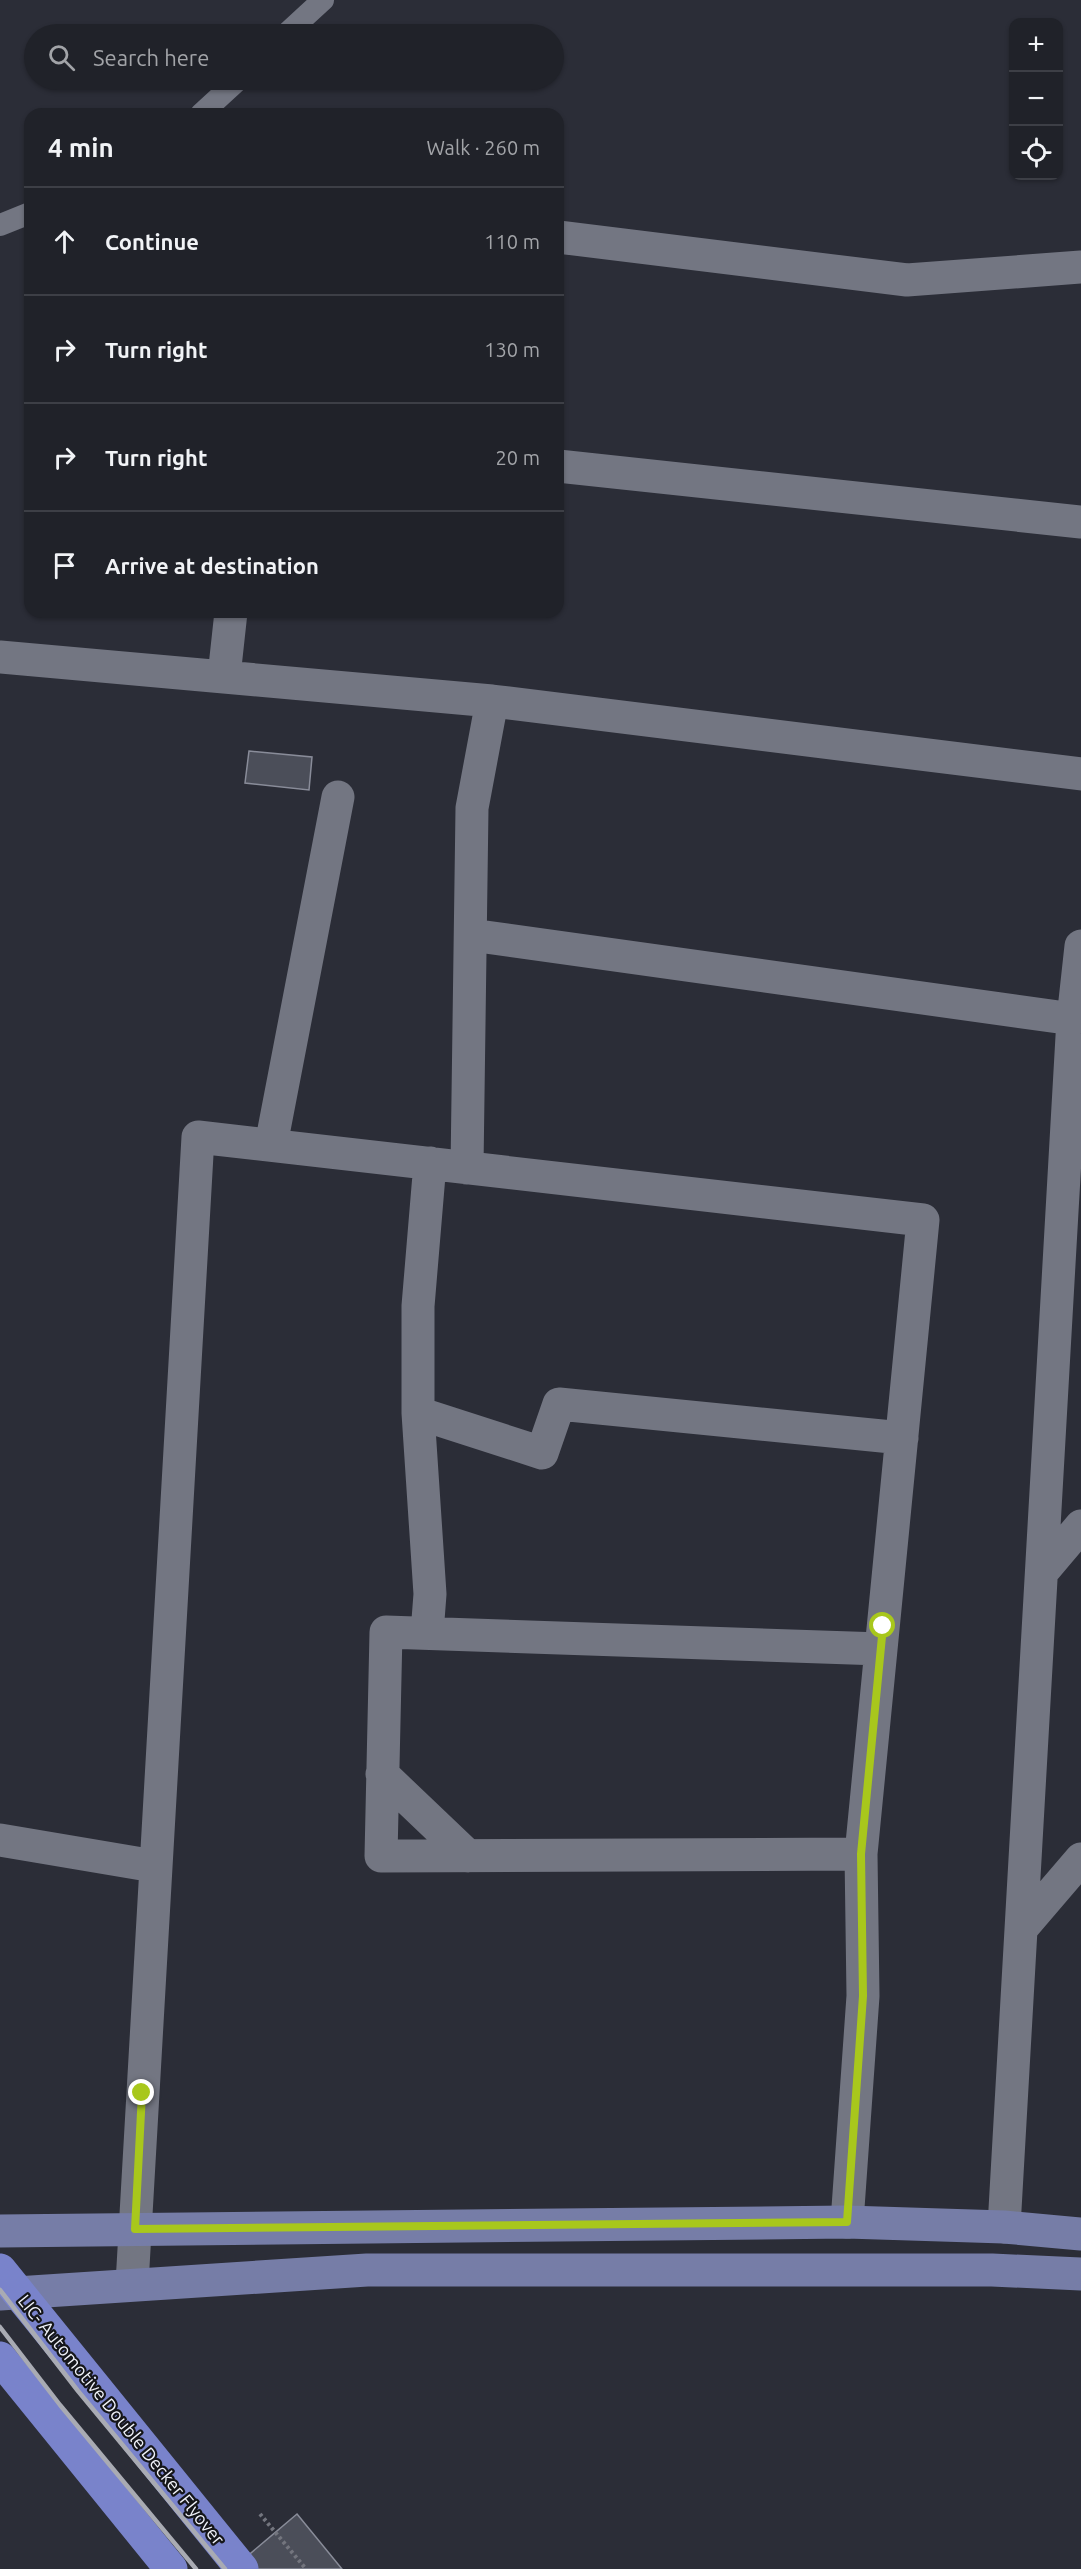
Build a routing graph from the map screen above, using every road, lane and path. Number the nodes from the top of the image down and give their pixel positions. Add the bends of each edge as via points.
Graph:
1 (323, 0) edge
2 (297, 24) edge
3 (227, 90) edge
4 (208, 108) edge
5 (24, 215) edge
6 (0, 225) edge
7 (564, 238) edge
8 (1081, 267) edge
9 (564, 467) edge
10 (1081, 522) edge
11 (230, 618) edge
12 (0, 657) edge
13 (224, 676) junction
14 (492, 701) junction
15 (1081, 774) edge
16 (338, 797) dead end
17 (471, 935) junction
18 (1081, 946) edge
19 (1072, 1019) junction
20 (271, 1145) junction
21 (430, 1163) junction
22 (467, 1168) junction
23 (1072, 1186) edge
24 (418, 1413) junction
25 (902, 1438) junction
26 (1081, 1526) edge
27 (1042, 1572) junction
28 (427, 1633) junction
29 (881, 1649) junction
30 (382, 1774) junction
31 (0, 1840) edge
32 (861, 1854) junction
33 (468, 1856) junction
34 (1081, 1859) edge
35 (154, 1866) junction
36 (1021, 1929) junction
37 (847, 2222) junction
38 (1004, 2227) junction
39 (135, 2229) junction
40 (0, 2231) edge
41 (1081, 2234) edge
42 (0, 2247) edge
43 (0, 2270) edge
44 (1004, 2271) junction
45 (1081, 2274) edge
46 (132, 2284) junction
47 (35, 2291) junction
48 (0, 2294) edge
49 (0, 2358) edge
50 (0, 2384) edge
51 (260, 2514) dead end
52 (150, 2569) edge
53 (171, 2569) edge
54 (243, 2569) edge
55 (259, 2569) edge
56 (306, 2569) edge

1 - 2 lane
3 - 4 lane
5 - 6 lane
7 - 8 street via 907,280
9 - 10 street
11 - 13 street
12 - 13 street
13 - 14 street
14 - 15 street
14 - 17 street via 472,808
16 - 20 street
17 - 19 street
17 - 22 street
18 - 19 street
19 - 23 street
20 - 21 street
20 - 35 street via 198,1137
21 - 22 street
21 - 24 street via 418,1306
22 - 25 street via 922,1220
23 - 27 street
24 - 25 street via 542,1453 559,1404
24 - 28 street via 430,1594
25 - 29 street
26 - 27 street
27 - 36 street
28 - 29 street
28 - 30 street via 387,1632
29 - 32 street
30 - 33 street
30 - 33 street via 381,1856
31 - 35 street
32 - 33 street
32 - 37 street via 863,1996
34 - 36 street
35 - 39 street
36 - 38 street
37 - 38 street
37 - 39 street
38 - 41 street
38 - 44 street
39 - 40 street
39 - 46 street
42 - 47 street
43 - 54 main road, LIC- Automotive Double Decker Flyover
44 - 45 street
44 - 46 street via 367,2270
46 - 47 street
47 - 48 street
47 - 55 street
49 - 53 main road
50 - 52 street
51 - 56 path

